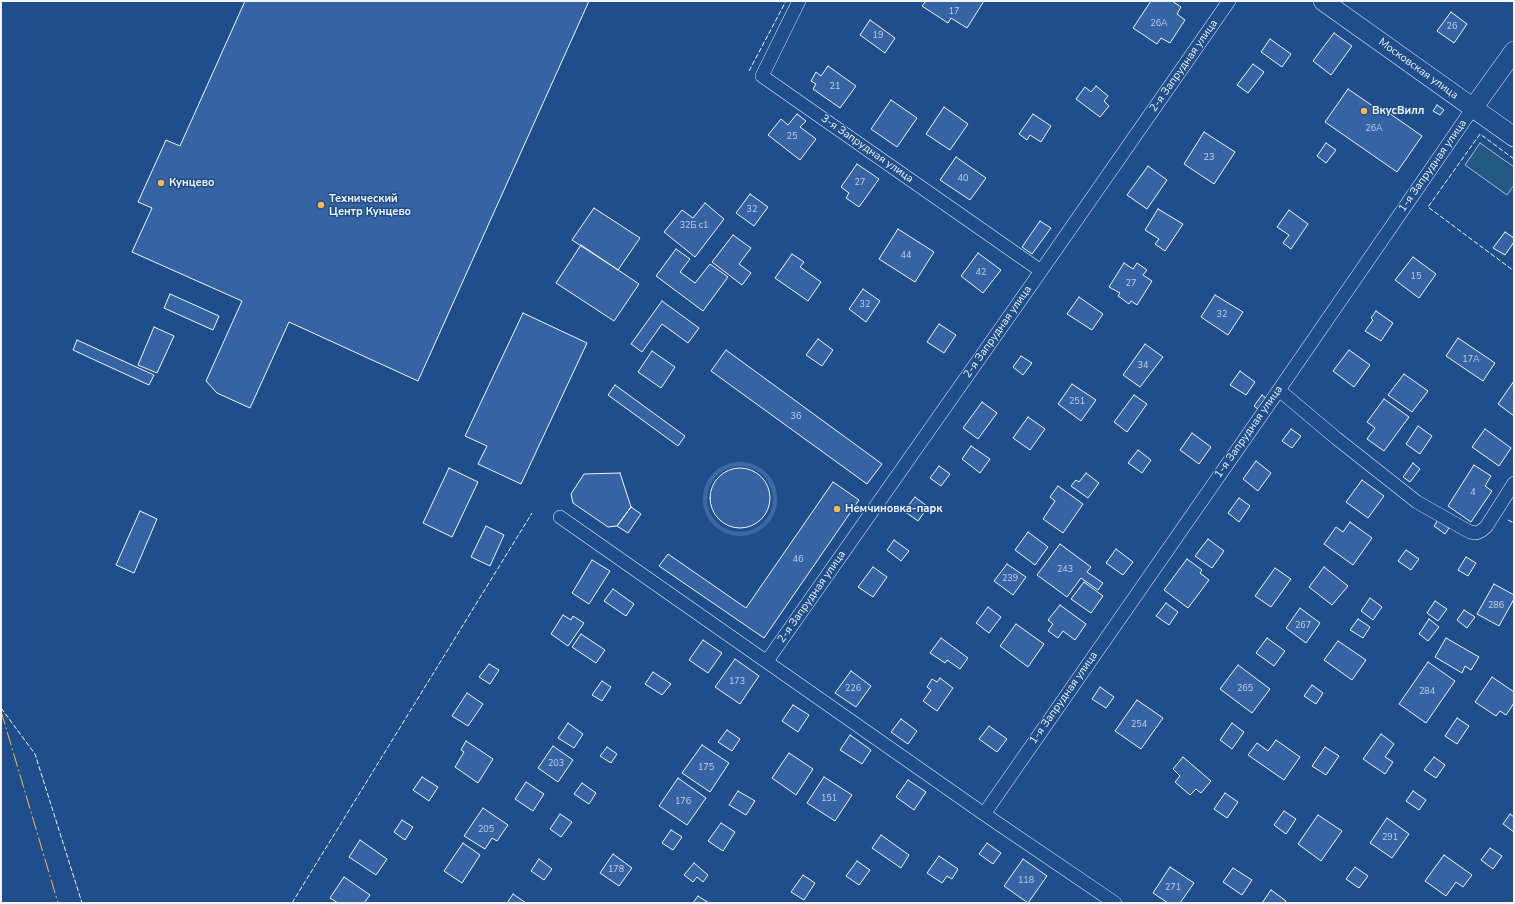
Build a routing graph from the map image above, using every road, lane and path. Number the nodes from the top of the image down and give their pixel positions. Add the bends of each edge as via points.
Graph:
1 (798, 1) edge
2 (1229, 1) edge
3 (1323, 1) edge
4 (1514, 51) edge
5 (1473, 108) junction
6 (1514, 138) edge
7 (1041, 271) junction
8 (1279, 390) junction
9 (1514, 483) edge
10 (560, 517) dead end
11 (767, 661) junction
12 (984, 814) junction
13 (1115, 903) edge

1 - 7 street, 3-я Запрудная улица via 762,76
2 - 7 street, 2-я Запрудная улица
3 - 5 street, Московская улица
4 - 5 street, 1-я Запрудная улица
5 - 6 street, Московская улица
5 - 8 street, 1-я Запрудная улица
7 - 11 street, 2-я Запрудная улица
8 - 9 street via 1417,502 1470,532 1482,531
8 - 12 street, 1-я Запрудная улица
10 - 11 street
11 - 12 street
12 - 13 street

